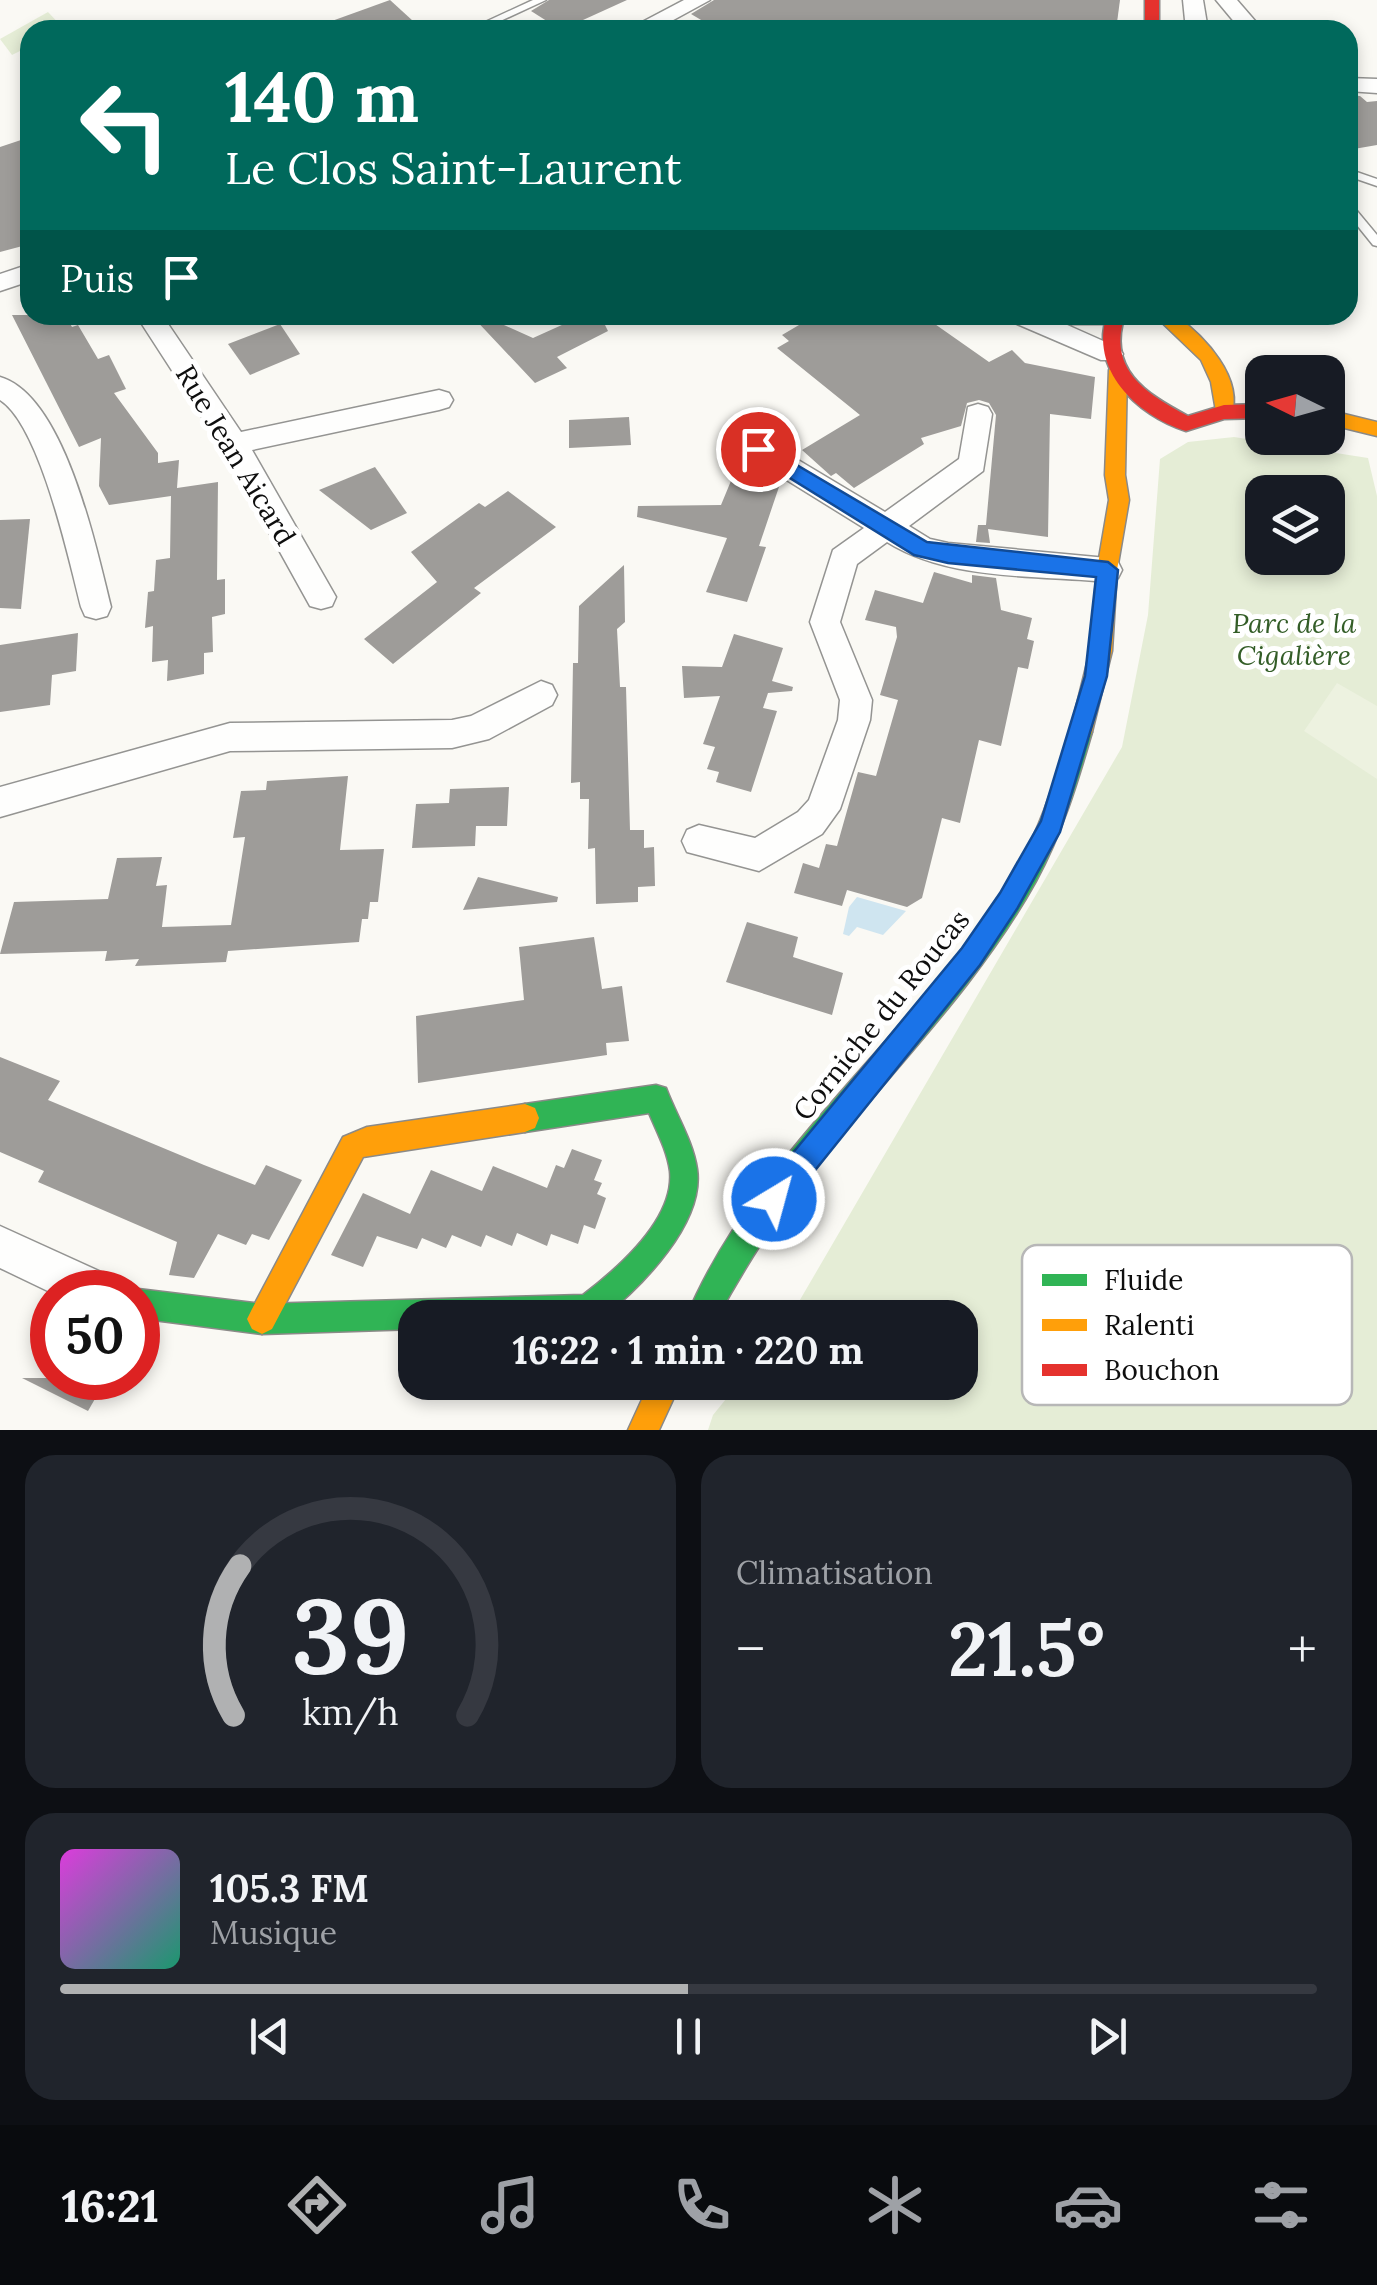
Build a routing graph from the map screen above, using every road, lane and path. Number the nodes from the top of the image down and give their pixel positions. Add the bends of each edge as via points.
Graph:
1 (541, 0) edge
2 (1226, 0) edge
3 (685, 3) edge
4 (496, 20) edge
5 (655, 20) edge
6 (1243, 20) edge
7 (1358, 219) edge
8 (1377, 242) edge
9 (156, 325) edge
10 (1040, 325) edge
11 (1110, 325) edge
12 (1179, 325) edge
13 (1114, 362) junction
14 (1220, 377) junction
15 (0, 387) edge
16 (1245, 388) edge
17 (439, 400) dead end
18 (1245, 411) edge
19 (1224, 412) junction
20 (978, 414) dead end
21 (1345, 421) edge
22 (1186, 424) junction
23 (1377, 429) edge
24 (234, 444) junction
25 (758, 449) dead end
26 (1119, 500) junction
27 (883, 529) junction
28 (1108, 570) junction
29 (320, 597) dead end
30 (96, 607) dead end
31 (540, 696) dead end
32 (0, 802) edge
33 (699, 841) dead end
34 (0, 1248) edge
35 (48, 1270) edge
36 (711, 1300) edge
37 (160, 1307) edge
38 (262, 1319) junction
39 (658, 1400) edge
40 (644, 1430) edge

1 - 4 lane
2 - 6 street
3 - 5 street
7 - 8 lane
9 - 24 street, Rue Jean Aicard
10 - 13 street
11 - 13 main road, Corniche du Roucas
12 - 14 main road
13 - 22 main road via 1156,410
13 - 26 main road, Corniche du Roucas
14 - 16 main road
14 - 19 main road via 1228,398
15 - 30 street via 18,397 61,479
17 - 24 street
18 - 19 main road, Corniche du Roucas
19 - 22 main road, Corniche du Roucas
20 - 27 street via 973,464
21 - 23 main road
22 - 26 main road, Corniche du Roucas via 1146,448
24 - 29 street, Rue Jean Aicard
25 - 27 street
26 - 28 main road, Corniche du Roucas
27 - 28 street via 935,553
27 - 33 street via 844,558 825,622 856,700 823,809 758,855
28 - 36 main road, Corniche du Roucas via 1098,668 1052,824 971,956 791,1175 738,1248
31 - 32 street via 477,729 452,734 230,737
34 - 35 street
37 - 38 main road
38 - 38 main road via 588,1310 610,1297 676,1210 684,1178 672,1095 353,1147
39 - 40 main road

